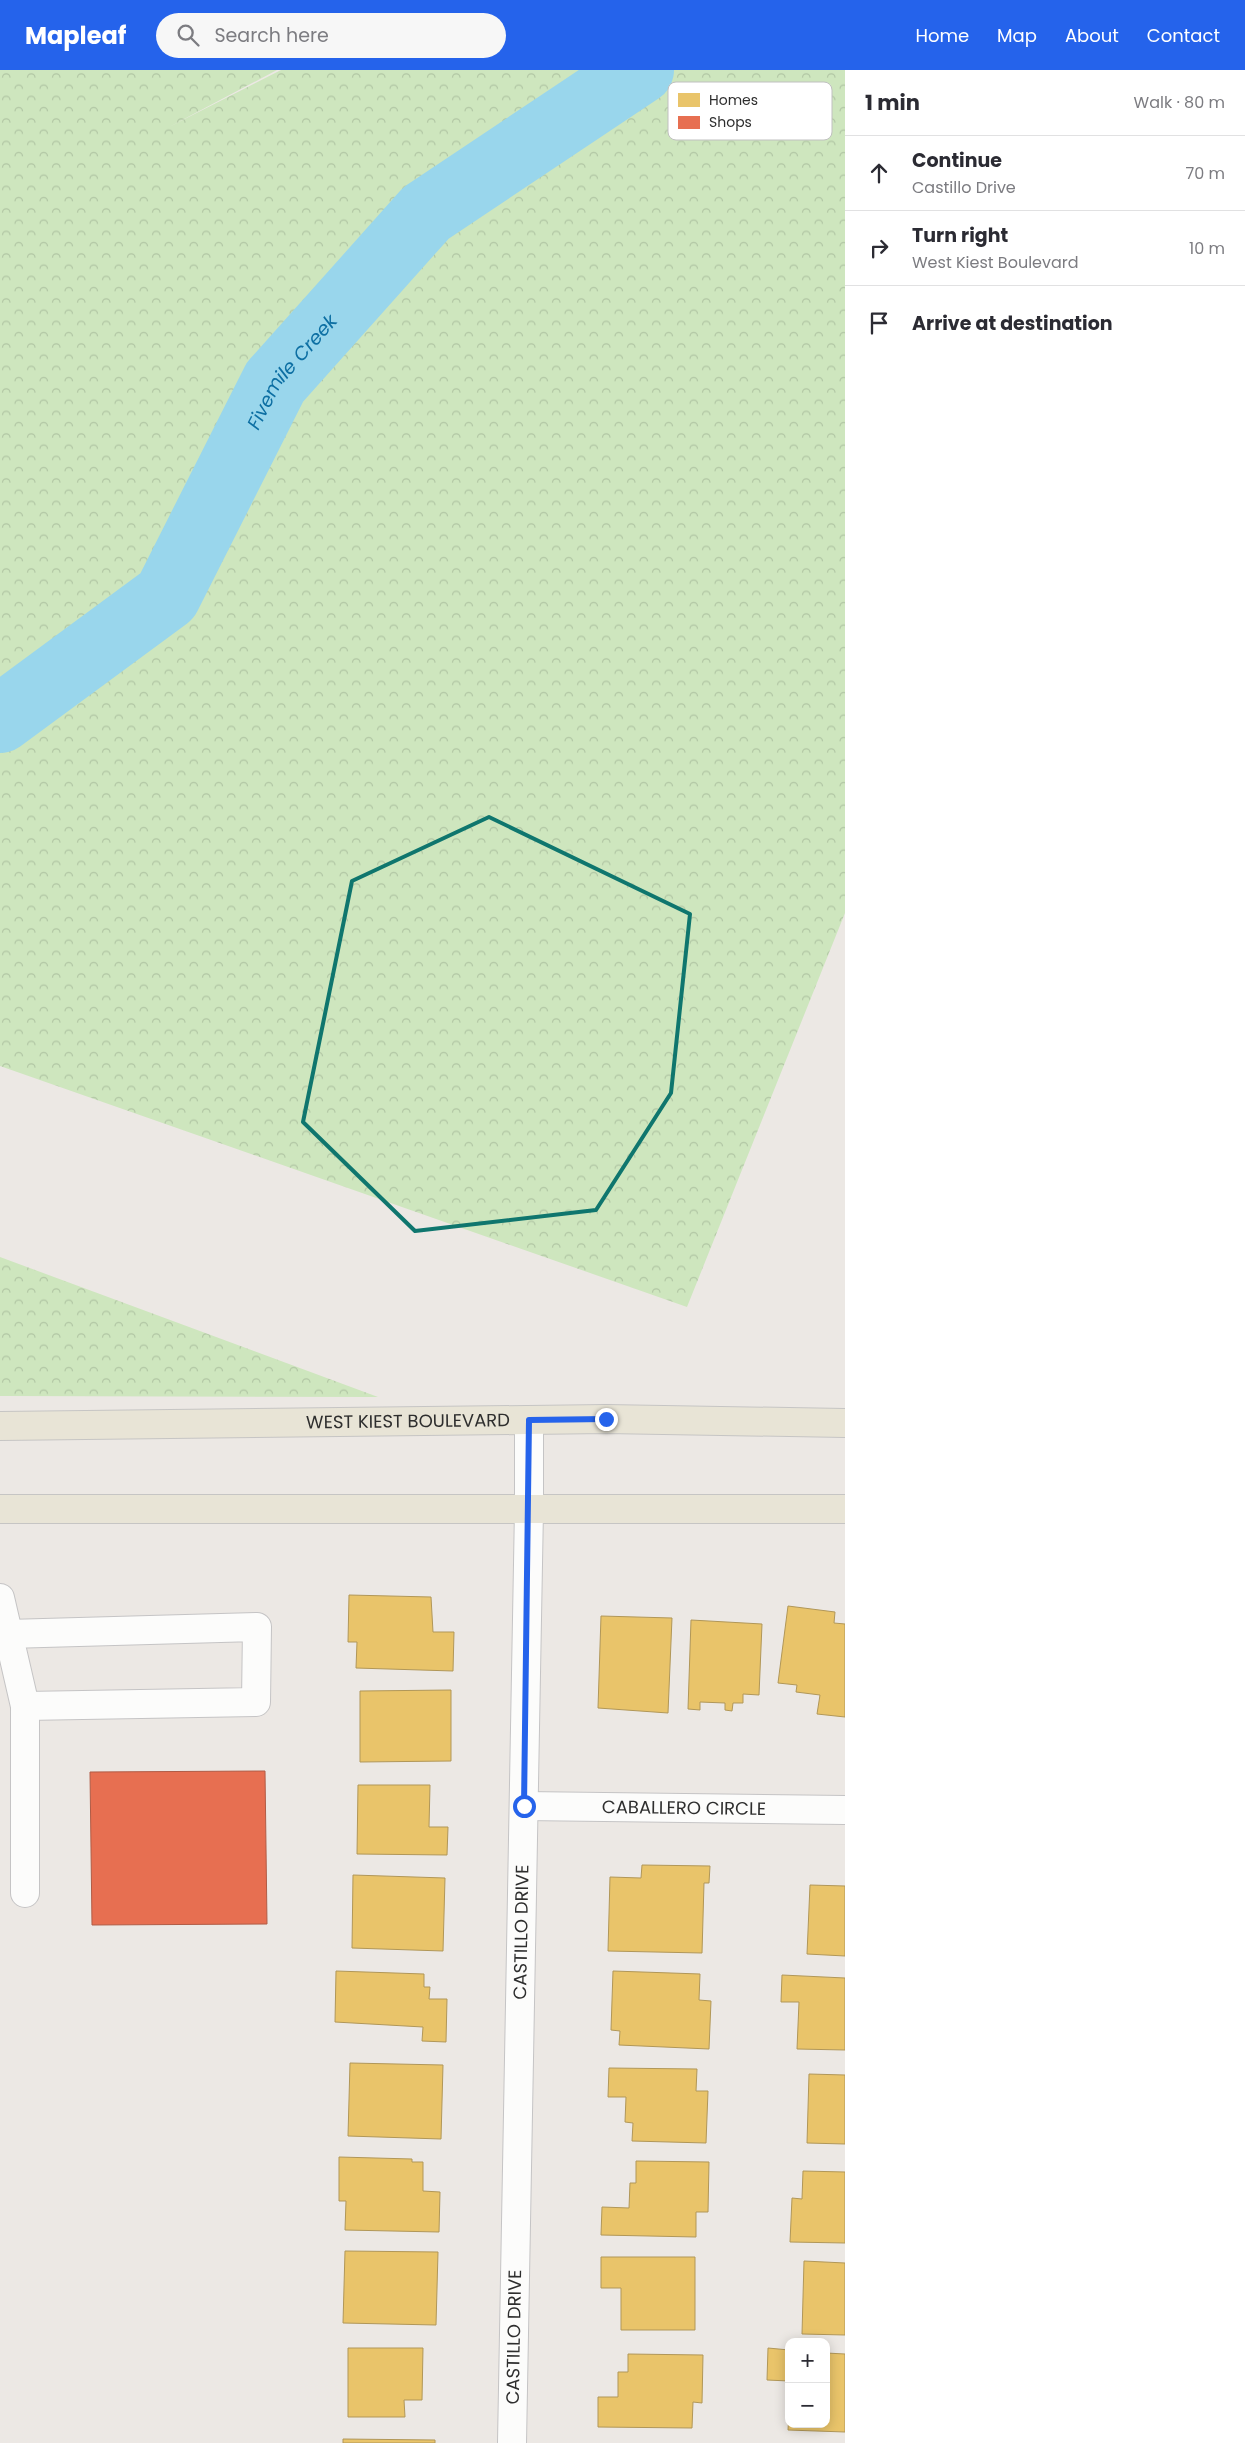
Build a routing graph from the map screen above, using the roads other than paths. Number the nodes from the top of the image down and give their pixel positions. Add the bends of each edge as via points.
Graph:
1 (529, 1420) junction
2 (845, 1423) edge
3 (0, 1426) edge
4 (0, 1509) edge
5 (845, 1509) edge
6 (529, 1510) junction
7 (0, 1598) edge
8 (8, 1634) junction
9 (26, 1706) junction
10 (524, 1806) junction
11 (845, 1810) edge
12 (25, 1893) dead end
13 (512, 2443) edge

1 - 2 main road, WEST KIEST BOULEVARD
1 - 3 main road, WEST KIEST BOULEVARD
1 - 6 street, CASTILLO DRIVE
4 - 6 main road
5 - 6 main road
6 - 10 street, CASTILLO DRIVE
7 - 8 street
8 - 9 street
8 - 9 street via 257,1627 256,1702
9 - 12 street
10 - 11 street, CABALLERO CIRCLE
10 - 13 street, CASTILLO DRIVE

